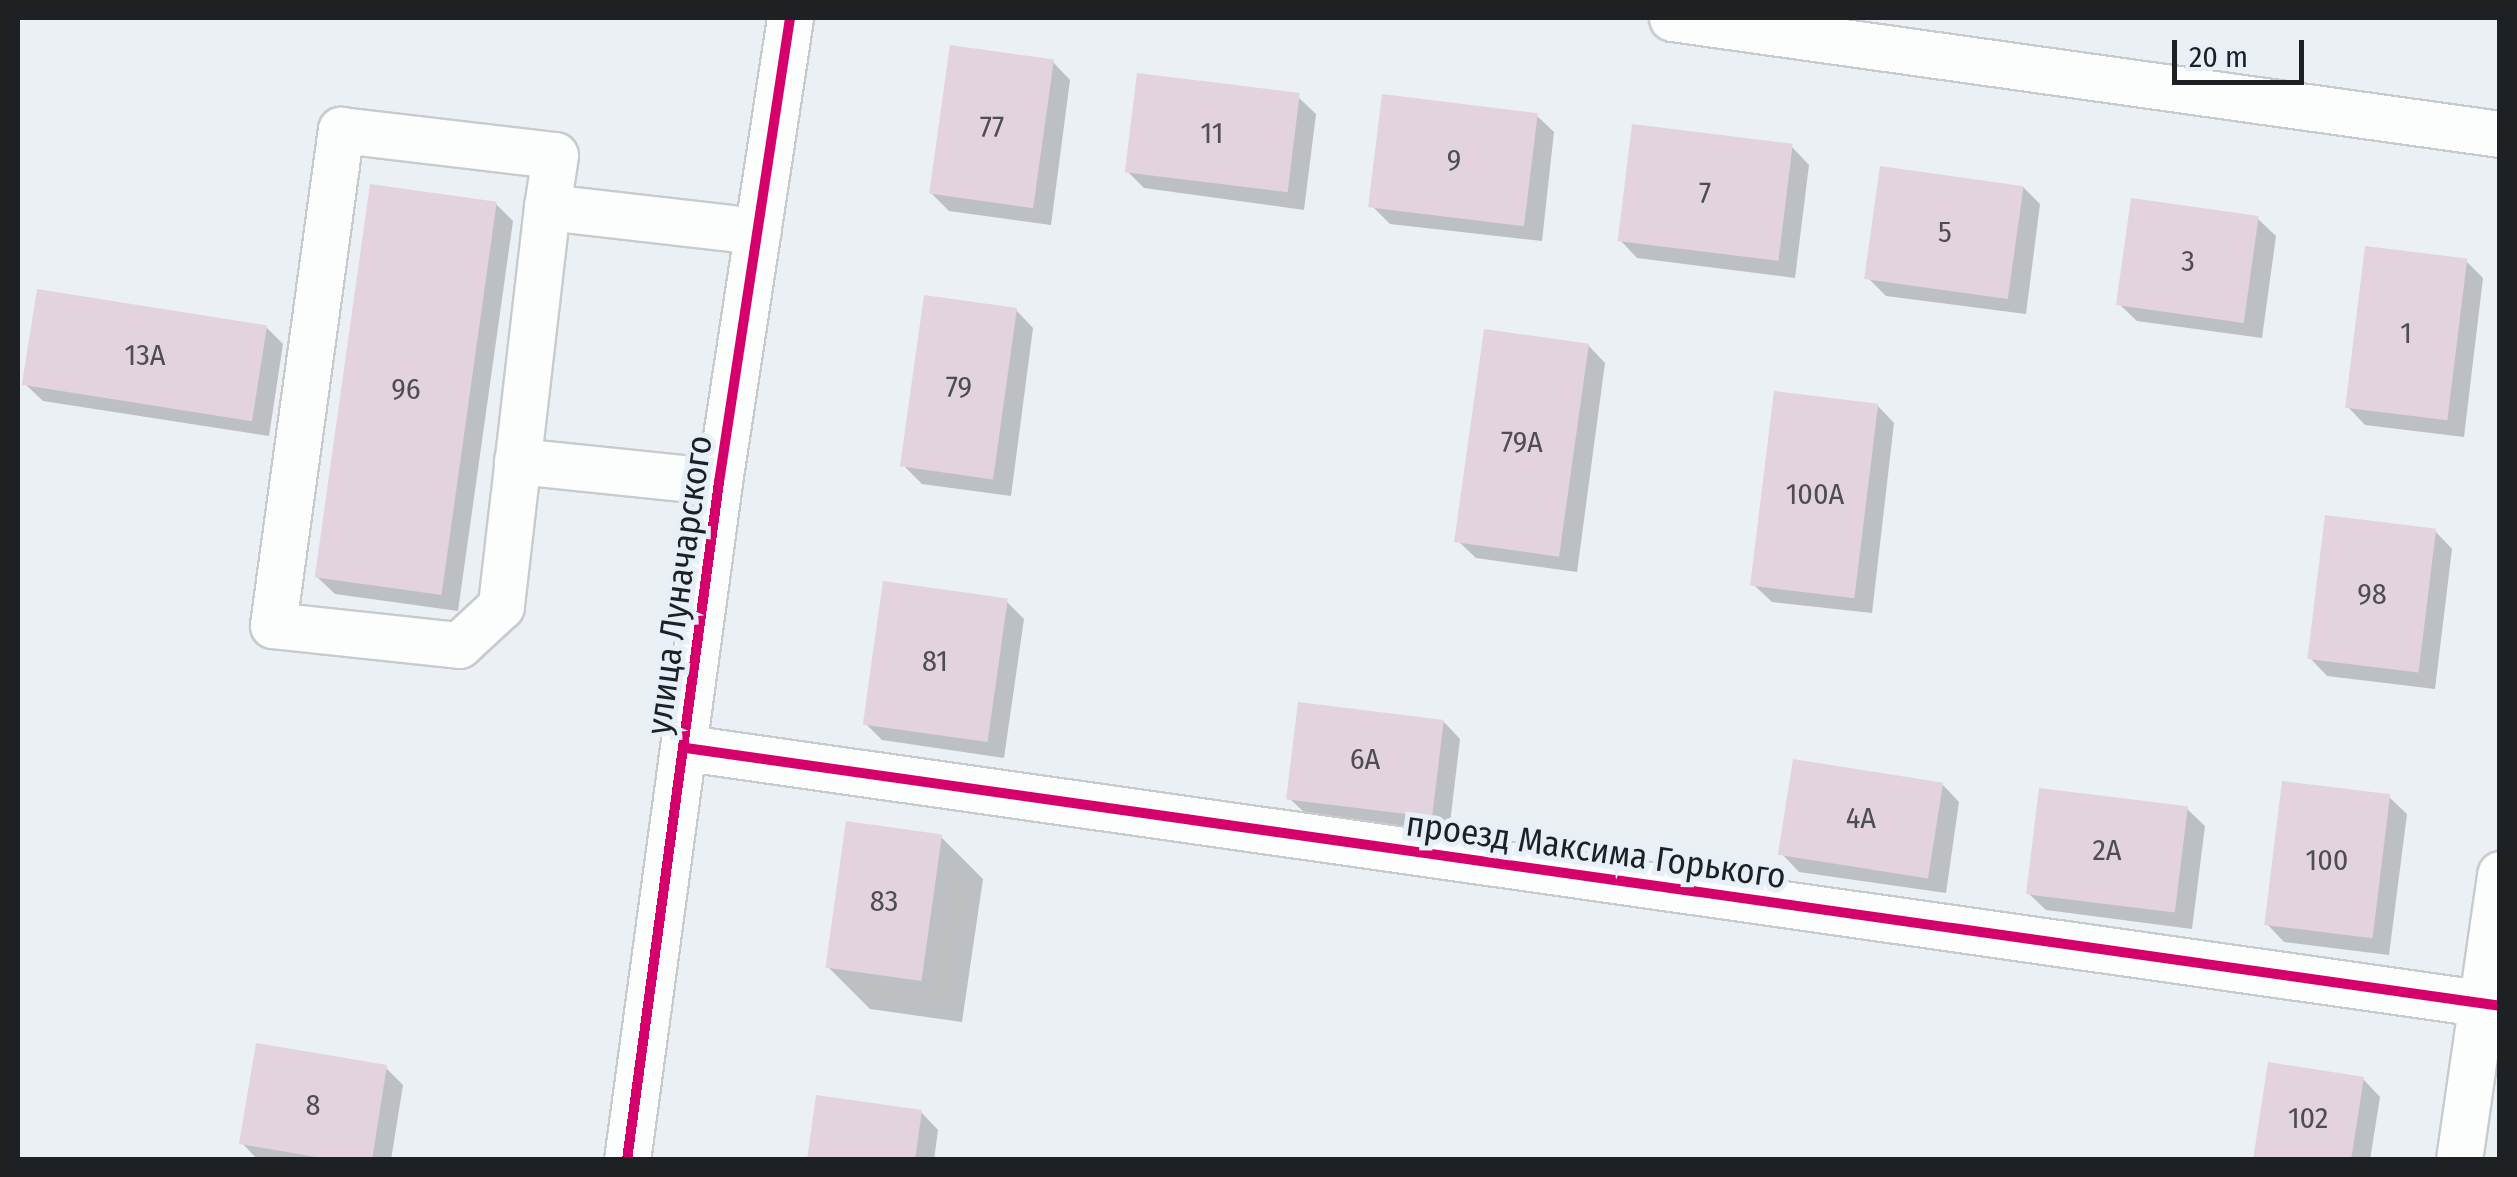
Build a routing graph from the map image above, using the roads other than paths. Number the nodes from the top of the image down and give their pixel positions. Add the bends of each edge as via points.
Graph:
1 (790, 18) edge
2 (1672, 18) edge
3 (2500, 134) edge
4 (548, 208) junction
5 (758, 231) junction
6 (517, 462) junction
7 (719, 482) junction
8 (686, 748) junction
9 (2500, 874) edge
10 (2491, 1004) edge
11 (627, 1160) edge
12 (2458, 1160) edge

1 - 5 street, улица Луначарского
2 - 3 street
4 - 5 street
4 - 6 street
4 - 6 street via 555,156 341,130 273,625 460,646 501,606
5 - 7 street, улица Луначарского
6 - 7 street
7 - 8 street, улица Луначарского
8 - 10 street, проезд Максима Горького
8 - 11 street, улица Луначарского
9 - 10 street
10 - 12 street

